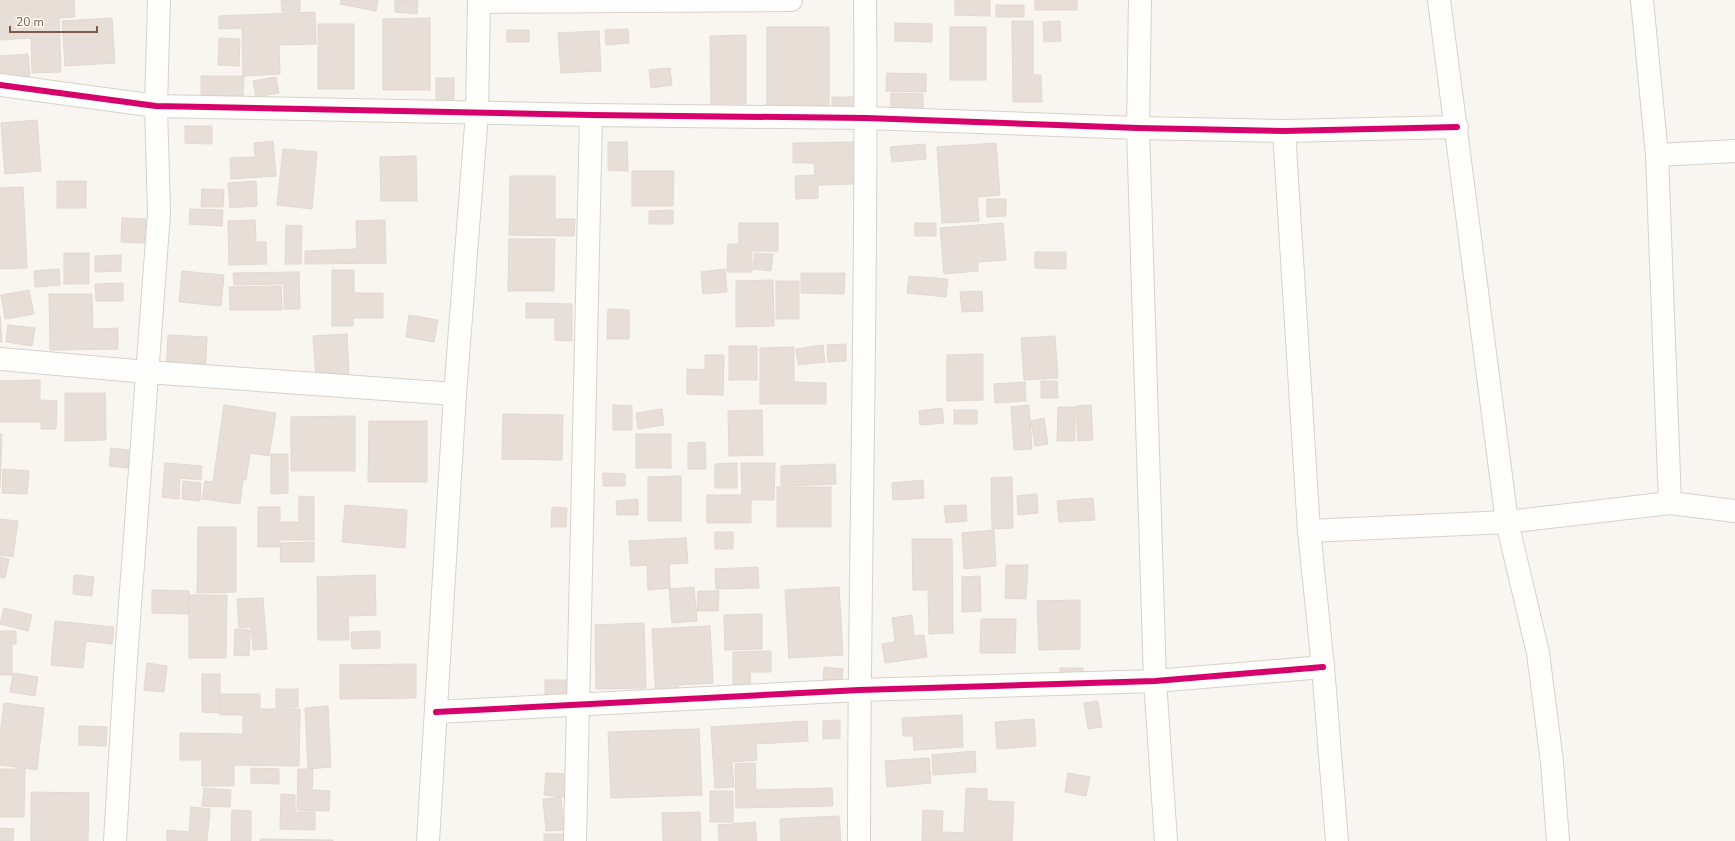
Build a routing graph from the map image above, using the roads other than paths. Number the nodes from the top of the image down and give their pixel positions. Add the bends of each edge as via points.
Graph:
1 (159, 0) edge
2 (791, 0) edge
3 (865, 0) edge
4 (1140, 0) edge
5 (1439, 0) edge
6 (1642, 0) edge
7 (480, 1) edge
8 (0, 85) edge
9 (156, 106) junction
10 (477, 112) junction
11 (590, 115) junction
12 (866, 118) junction
13 (1457, 127) junction
14 (1138, 128) junction
15 (1284, 131) junction
16 (1735, 152) edge
17 (1657, 156) junction
18 (0, 359) edge
19 (147, 372) junction
20 (455, 394) junction
21 (1670, 503) junction
22 (1735, 511) edge
23 (1507, 522) junction
24 (1309, 531) junction
25 (1323, 667) junction
26 (1155, 681) junction
27 (859, 690) junction
28 (577, 704) junction
29 (436, 712) junction
30 (115, 841) edge
31 (428, 841) edge
32 (575, 841) edge
33 (859, 841) edge
34 (1166, 841) edge
35 (1337, 841) edge
36 (1558, 841) edge

1 - 9 street
2 - 7 street
3 - 12 street
4 - 14 street
5 - 13 street
6 - 17 street
7 - 10 street
8 - 9 street
9 - 10 street
9 - 19 street via 159,213
10 - 11 street
10 - 20 street
11 - 12 street
11 - 28 street
12 - 14 street
12 - 27 street
13 - 15 street
13 - 23 street
14 - 15 street
14 - 26 street
15 - 24 street
16 - 17 street
17 - 21 street
18 - 19 street
19 - 20 street
19 - 30 street
20 - 29 street
21 - 22 street
21 - 23 street
23 - 24 street
23 - 36 street via 1538,654 1552,762
24 - 25 street
25 - 26 street
25 - 35 street
26 - 27 street
26 - 34 street
27 - 28 street
27 - 33 street
28 - 29 street
28 - 32 street
29 - 31 street

